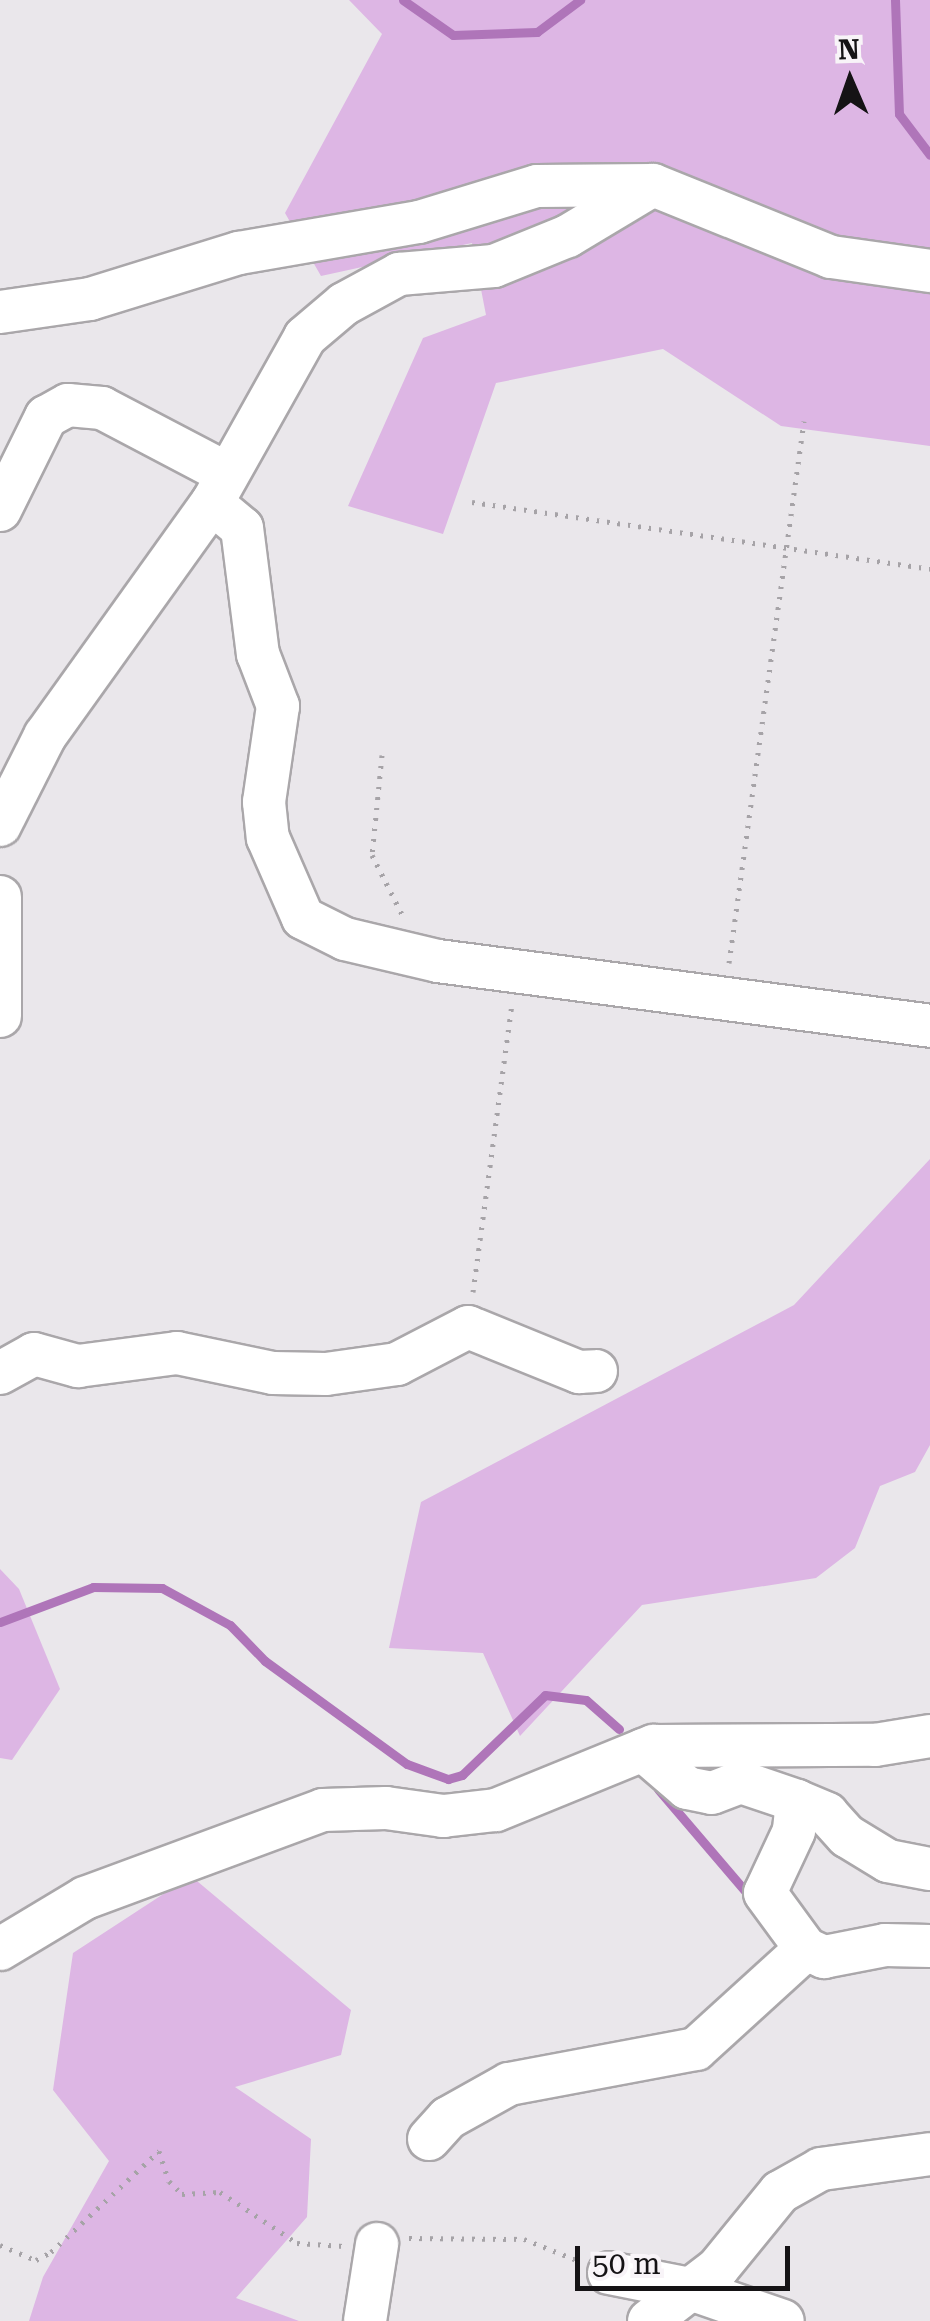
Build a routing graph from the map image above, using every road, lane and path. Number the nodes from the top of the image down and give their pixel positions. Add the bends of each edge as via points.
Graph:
1 (653, 185) junction
2 (930, 271) edge
3 (0, 312) edge
4 (804, 422) dead end
5 (218, 487) junction
6 (472, 502) dead end
7 (0, 510) edge
8 (785, 547) junction
9 (930, 569) edge
10 (382, 755) dead end
11 (0, 824) edge
12 (0, 897) edge
13 (412, 955) junction
14 (517, 973) junction
15 (724, 1001) junction
16 (0, 1016) edge
17 (930, 1026) edge
18 (468, 1328) junction
19 (0, 1372) edge
20 (596, 1372) dead end
21 (930, 1736) edge
22 (643, 1750) junction
23 (797, 1802) junction
24 (930, 1869) edge
25 (930, 1946) edge
26 (0, 1949) edge
27 (806, 1949) junction
28 (429, 2138) dead end
29 (930, 2154) edge
30 (377, 2244) junction
31 (0, 2245) edge
32 (609, 2273) joint
33 (690, 2289) junction
34 (647, 2320) edge
35 (365, 2321) edge
36 (783, 2321) edge

1 - 2 street via 831,257
1 - 3 street via 537,186 419,222 240,253 90,299
1 - 5 street via 568,236 509,260 400,274 344,304 284,365
4 - 8 path
5 - 7 street via 102,408 68,406 46,417
5 - 11 street via 45,736
5 - 13 street via 242,528 258,654 278,706 264,802 268,838 289,895 304,918 345,939
6 - 8 path
8 - 9 path
8 - 15 path
10 - 13 path via 372,855 394,890
12 - 16 street
13 - 14 street
14 - 15 street
14 - 18 path
15 - 17 street
18 - 19 street via 398,1364 326,1374 273,1373 177,1354 78,1366 34,1354
18 - 20 street via 579,1372
21 - 22 street via 874,1744
22 - 23 street via 686,1788 712,1793 741,1782
22 - 26 street via 496,1810 443,1816 386,1808 323,1810 85,1898
23 - 24 street via 827,1814 847,1836 888,1861
23 - 27 street via 794,1831 765,1893
25 - 27 street via 885,1945 824,1957
27 - 28 street via 696,2049 509,2084 448,2118
29 - 33 street via 821,2168 780,2192 718,2268
30 - 31 path via 297,2243 220,2192 182,2194 158,2151 52,2252 36,2260
30 - 32 path via 428,2235 524,2239
30 - 35 street
32 - 33 street
33 - 34 street
33 - 36 street

